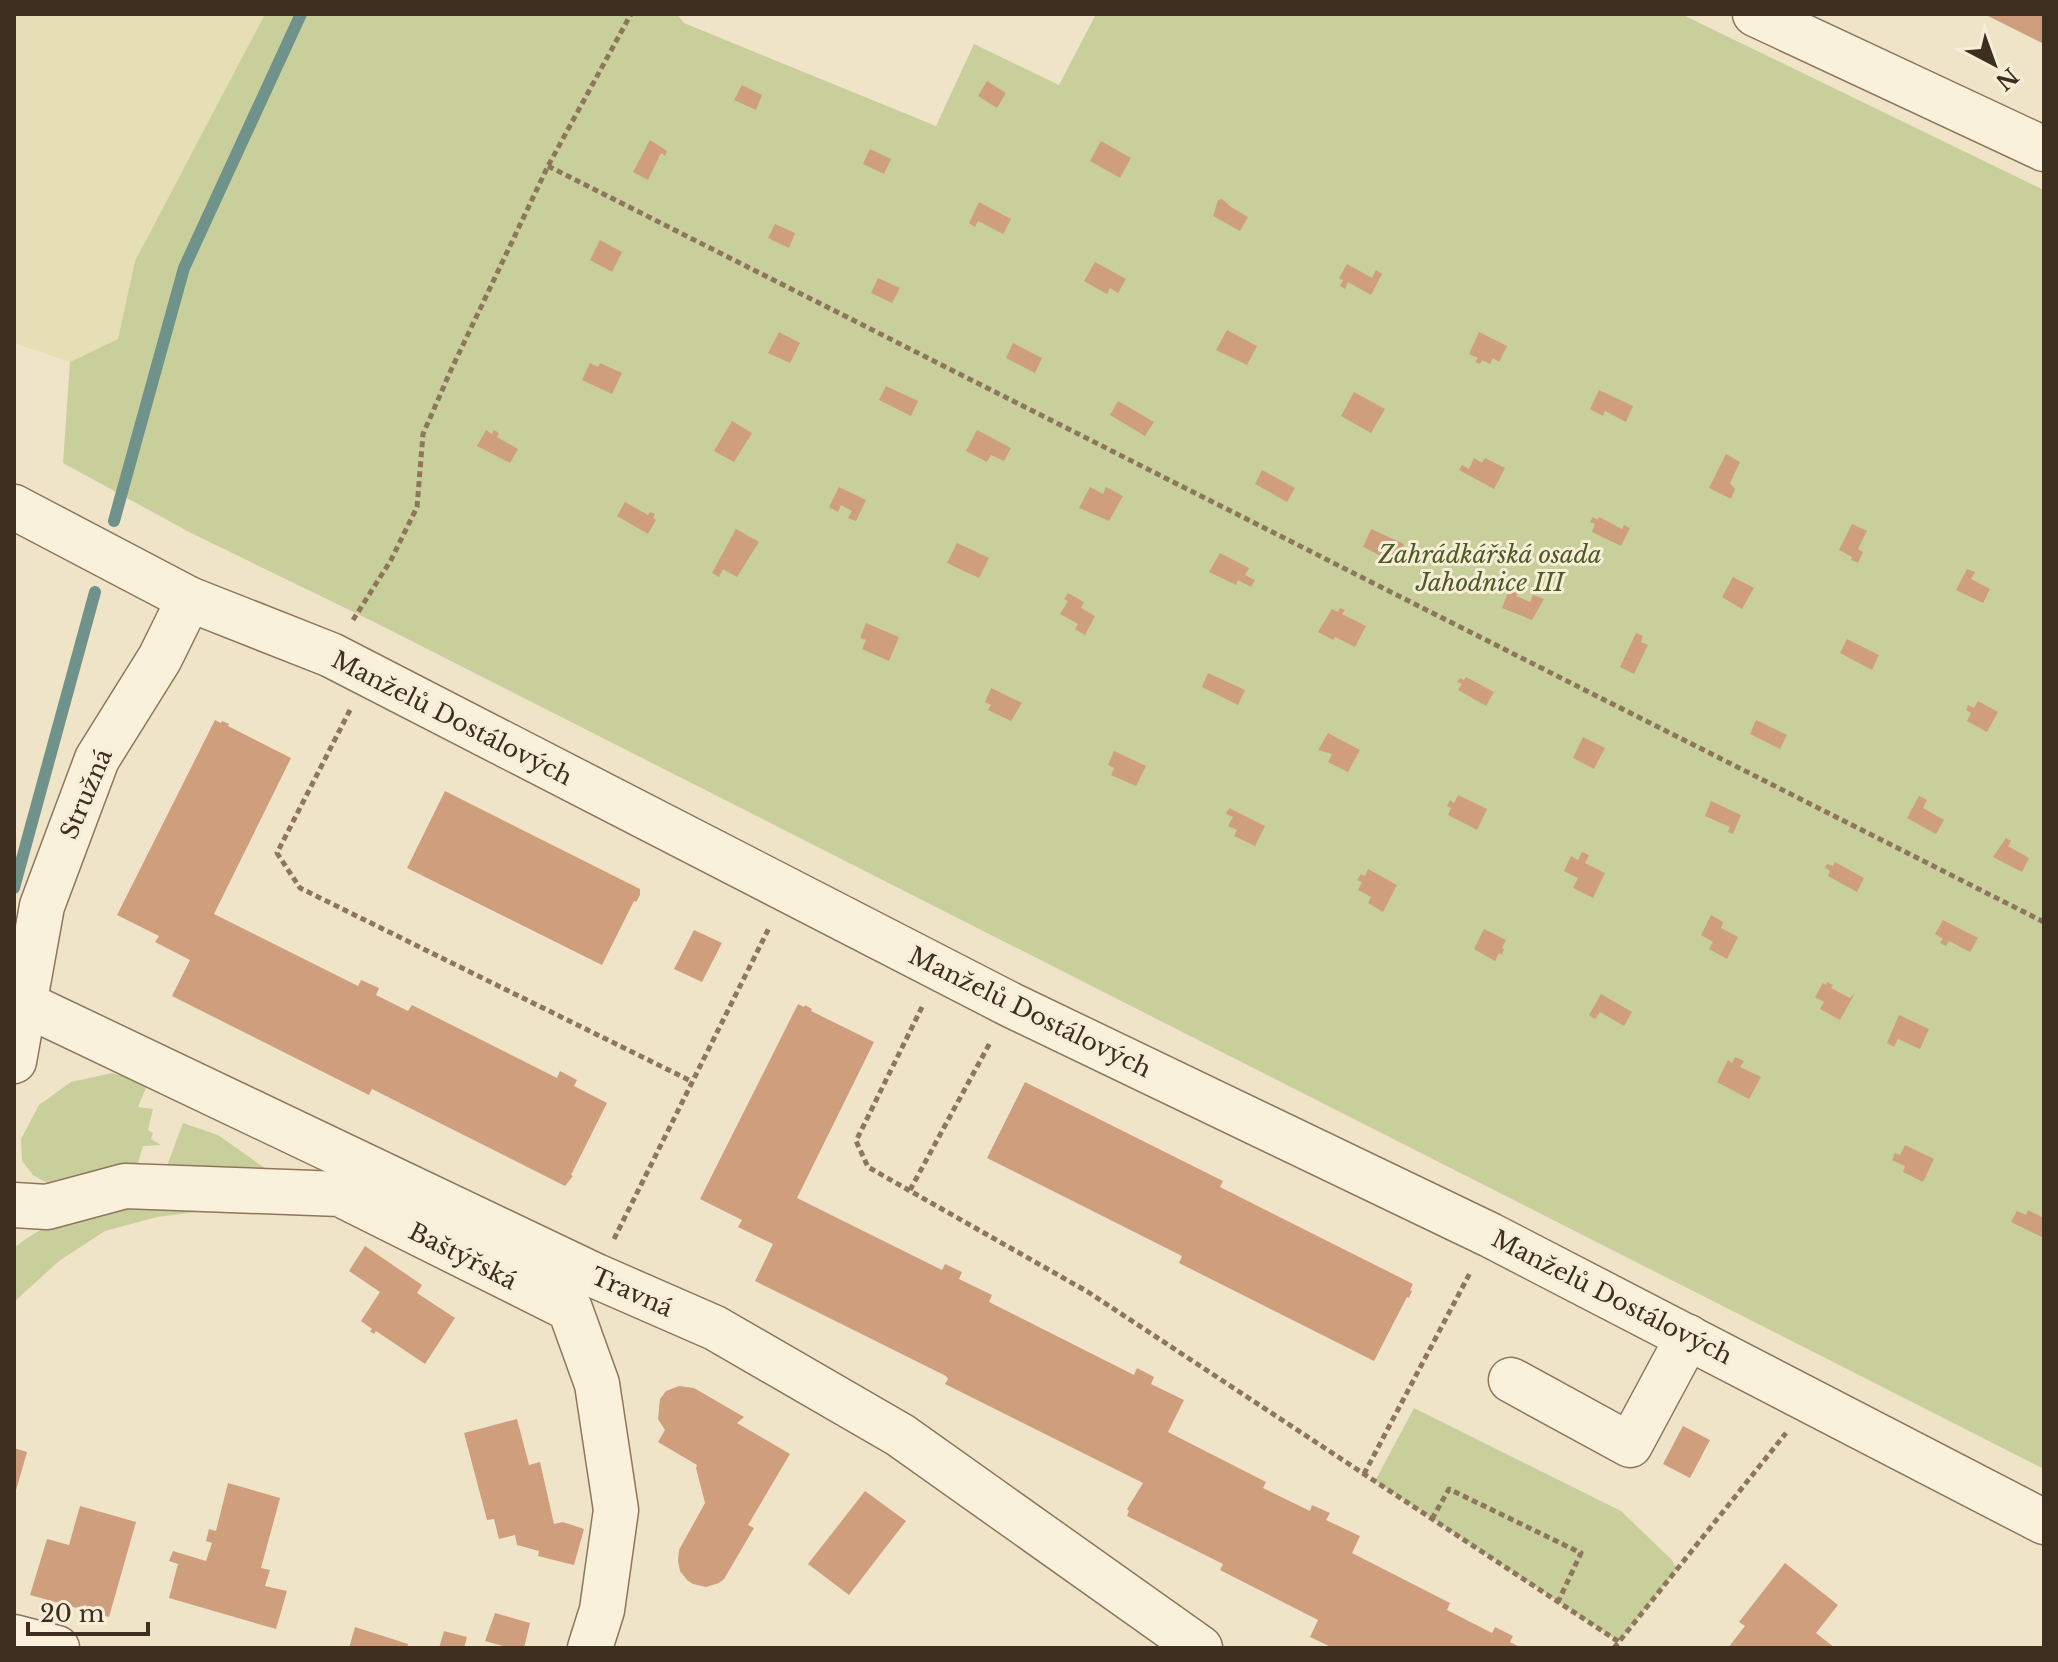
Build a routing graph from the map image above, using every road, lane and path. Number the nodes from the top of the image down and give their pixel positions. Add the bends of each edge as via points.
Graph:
1 (631, 14) edge
2 (1755, 14) edge
3 (2044, 149) edge
4 (548, 166) junction
5 (14, 507) edge
6 (189, 599) junction
7 (331, 655) junction
8 (368, 676) junction
9 (788, 890) junction
10 (2044, 922) edge
11 (941, 969) junction
12 (25, 1004) junction
13 (1011, 1005) junction
14 (14, 1061) edge
15 (691, 1081) junction
16 (909, 1190) junction
17 (14, 1205) edge
18 (1490, 1235) junction
19 (596, 1276) junction
20 (1688, 1337) junction
21 (1511, 1380) dead end
22 (1812, 1400) junction
23 (1364, 1474) junction
24 (1432, 1519) junction
25 (2044, 1522) edge
26 (1558, 1602) junction
27 (14, 1637) edge
28 (1619, 1642) junction
29 (57, 1648) edge
30 (590, 1648) edge
31 (1200, 1648) edge
32 (1614, 1648) edge

1 - 4 path
2 - 3 street
4 - 7 path via 423,434 417,507 391,560
4 - 10 path
5 - 6 street, Manželů Dostálových
6 - 7 street, Manželů Dostálových
6 - 12 street, Stružná via 160,658 97,759 42,906
7 - 8 street, Manželů Dostálových
8 - 9 street, Manželů Dostálových
8 - 15 path via 277,853 300,888
9 - 11 street, Manželů Dostálových
9 - 15 path
11 - 13 street, Manželů Dostálových
11 - 16 path via 856,1141 868,1167
12 - 14 street, Stružná
12 - 19 street, Travná
13 - 16 path
13 - 18 street, Manželů Dostálových
15 - 19 path
16 - 23 path via 1088,1292
17 - 30 street, Baštýřská via 47,1207 125,1186 340,1194 570,1309 597,1384 616,1510 602,1610
18 - 20 street, Manželů Dostálových
18 - 23 path
19 - 31 street, Travná via 715,1328 900,1435
20 - 21 street via 1630,1445
20 - 22 street, Manželů Dostálových
22 - 25 street, Manželů Dostálových
22 - 28 path
23 - 24 path
24 - 26 path
24 - 26 path via 1449,1489 1581,1553
26 - 28 path
27 - 29 street
28 - 32 path

